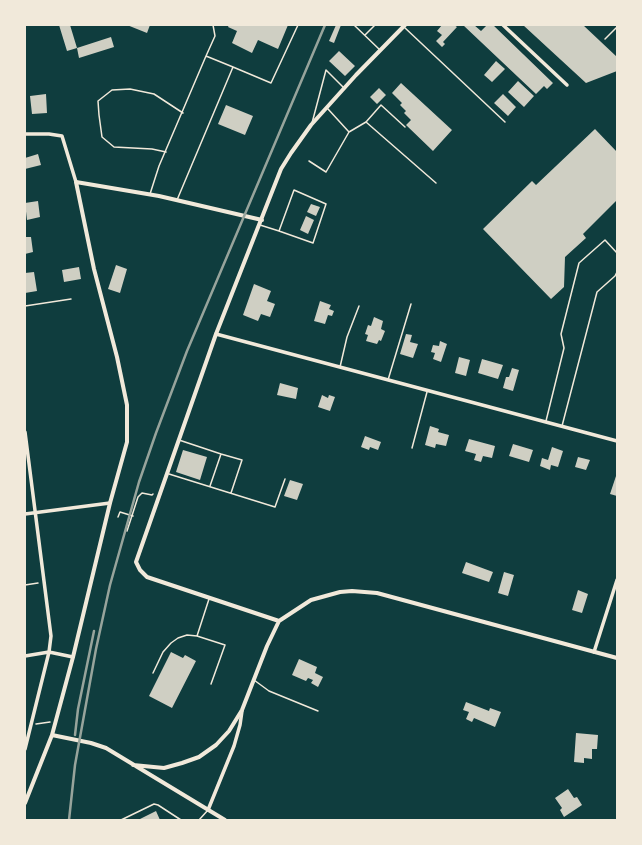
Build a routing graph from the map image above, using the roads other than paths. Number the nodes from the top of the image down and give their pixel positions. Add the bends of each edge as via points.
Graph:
1 (213, 25) edge
2 (298, 25) edge
3 (354, 25) edge
4 (374, 25) edge
5 (503, 25) edge
6 (404, 26) edge
7 (617, 27) edge
8 (365, 35) junction
9 (605, 40) dead end
10 (380, 50) junction
11 (206, 56) junction
12 (233, 67) junction
13 (567, 85) dead end
14 (344, 88) junction
15 (327, 107) junction
16 (183, 113) junction
17 (366, 122) junction
18 (505, 122) dead end
19 (311, 125) junction
20 (405, 127) dead end
21 (349, 132) junction
22 (25, 134) edge
23 (166, 152) junction
24 (309, 161) dead end
25 (76, 182) junction
26 (436, 183) dead end
27 (150, 194) junction
28 (177, 200) junction
29 (261, 222) junction
30 (279, 232) junction
31 (617, 253) edge
32 (617, 272) edge
33 (412, 304) dead end
34 (359, 306) dead end
35 (216, 334) junction
36 (340, 367) junction
37 (388, 380) junction
38 (428, 390) junction
39 (546, 422) junction
40 (562, 426) junction
41 (25, 432) edge
42 (178, 440) junction
43 (617, 441) edge
44 (412, 448) dead end
45 (221, 454) junction
46 (166, 474) junction
47 (285, 479) dead end
48 (210, 487) junction
49 (231, 493) junction
50 (110, 503) junction
51 (35, 512) junction
52 (25, 514) edge
53 (617, 580) edge
54 (210, 598) junction
55 (279, 620) junction
56 (198, 636) junction
57 (49, 652) junction
58 (594, 652) junction
59 (25, 656) edge
60 (73, 657) junction
61 (617, 658) edge
62 (153, 673) dead end
63 (254, 680) junction
64 (212, 684) dead end
65 (242, 710) junction
66 (318, 711) dead end
67 (52, 736) junction
68 (25, 749) edge
69 (133, 765) junction
70 (25, 803) edge
71 (208, 810) junction
72 (223, 819) edge
73 (121, 820) edge
74 (181, 820) edge
75 (199, 820) edge

1 - 11 lane via 215,36
2 - 12 lane via 271,83
3 - 8 lane
4 - 8 lane
5 - 13 street
6 - 10 street
6 - 18 lane
7 - 9 lane
8 - 10 lane
10 - 14 street
11 - 12 lane
11 - 16 lane
12 - 28 lane
14 - 15 street
14 - 19 lane via 326,70
15 - 19 street
15 - 21 lane
16 - 23 lane
16 - 23 lane via 154,94 130,89 112,90 98,101 102,137 114,146
17 - 20 lane via 381,105
17 - 21 lane
17 - 26 lane
19 - 29 street via 281,169
21 - 24 lane via 326,172
22 - 25 street via 62,136
23 - 27 lane
25 - 27 street
25 - 50 street via 127,405 127,442
27 - 28 street
28 - 29 street
29 - 30 lane
29 - 35 street
30 - 30 lane via 313,243 326,204 294,190
31 - 39 lane via 604,240 579,263 561,334 564,348
32 - 40 lane via 597,292
33 - 37 lane
34 - 36 lane via 347,337
35 - 36 street
35 - 42 street
36 - 37 street
37 - 38 street
38 - 39 street
38 - 44 lane
39 - 40 street
40 - 43 street
41 - 51 street
42 - 45 lane
42 - 46 street
45 - 48 lane
45 - 49 lane via 242,460
46 - 48 lane
46 - 54 street via 136,562 146,577
47 - 49 lane via 275,506
48 - 49 lane
50 - 51 street
50 - 60 street
51 - 52 street
51 - 57 street via 50,636
53 - 58 street
54 - 55 street
54 - 56 lane
55 - 58 street via 311,600 327,595 352,591 377,593
55 - 63 street
56 - 62 lane via 187,635 171,643 163,652
56 - 64 lane via 225,645
57 - 59 street
57 - 60 street
57 - 68 street
58 - 61 street
60 - 67 street
63 - 65 street
63 - 66 lane via 269,691
65 - 69 street via 221,740 199,757 164,768
65 - 71 street via 234,746
67 - 69 street via 106,748
67 - 70 street
69 - 71 street
71 - 72 street
71 - 75 lane
73 - 74 lane via 154,804

